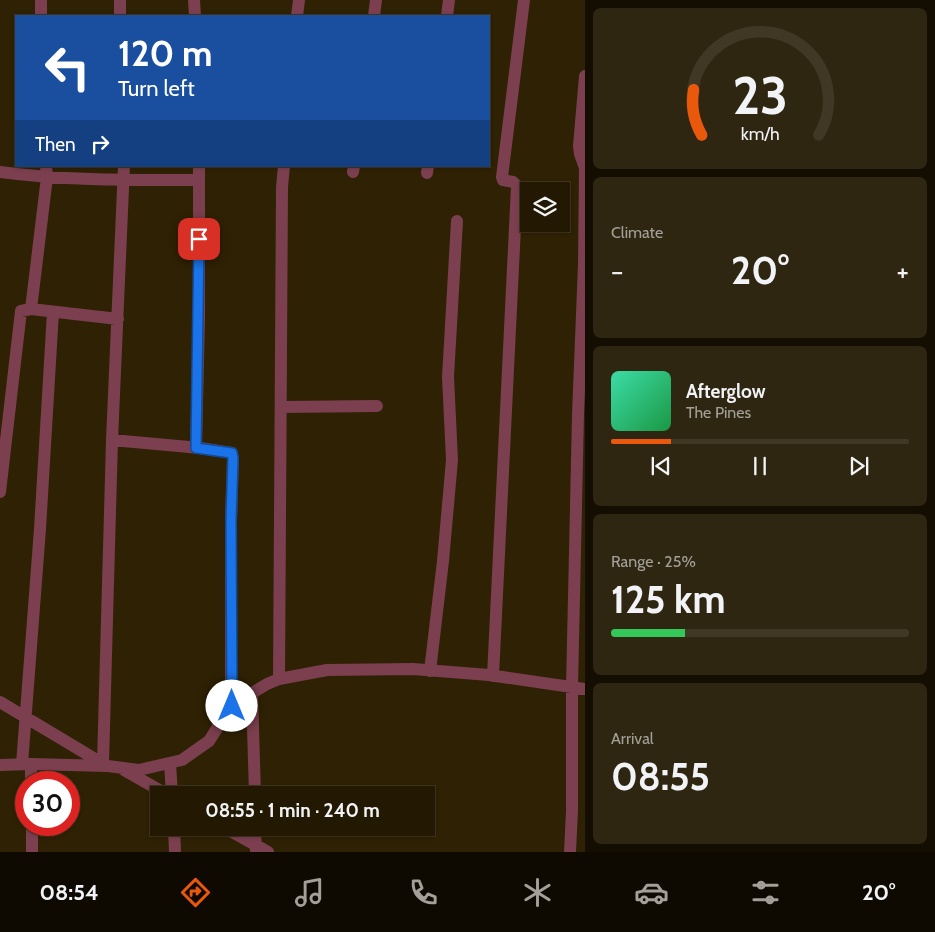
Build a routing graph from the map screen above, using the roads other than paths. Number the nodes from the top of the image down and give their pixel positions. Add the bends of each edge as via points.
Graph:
1 (41, 0) edge
2 (120, 0) edge
3 (194, 0) edge
4 (299, 0) edge
5 (376, 0) edge
6 (449, 0) edge
7 (524, 0) edge
8 (41, 15) edge
9 (120, 15) edge
10 (195, 15) edge
11 (297, 15) edge
12 (374, 15) edge
13 (447, 15) edge
14 (585, 76) edge
15 (124, 167) edge
16 (199, 167) edge
17 (284, 167) edge
18 (47, 171) edge
19 (0, 172) edge
20 (124, 180) junction
21 (199, 180) junction
22 (457, 221) dead end
23 (31, 310) junction
24 (53, 312) junction
25 (118, 318) junction
26 (377, 406) dead end
27 (281, 407) junction
28 (112, 440) junction
29 (196, 448) junction
30 (0, 492) edge
31 (430, 671) junction
32 (493, 676) junction
33 (279, 679) junction
34 (572, 687) junction
35 (585, 689) edge
36 (252, 694) junction
37 (0, 702) edge
38 (232, 706) junction
39 (26, 717) junction
40 (170, 763) junction
41 (26, 764) junction
42 (0, 765) edge
43 (105, 765) junction
44 (121, 768) junction
45 (28, 771) edge
46 (152, 786) edge
47 (171, 786) edge
48 (255, 786) edge
49 (32, 836) edge
50 (174, 836) edge
51 (237, 836) edge
52 (255, 836) edge
53 (256, 849) edge
54 (32, 852) edge
55 (175, 852) edge
56 (268, 852) edge
57 (570, 852) edge

1 - 8 street
2 - 9 street
3 - 10 street
4 - 11 street
5 - 12 street
6 - 13 street
7 - 32 street via 502,177 517,186
14 - 34 street via 579,146 585,168 584,264
15 - 20 street
16 - 21 street
17 - 27 street
18 - 19 street
18 - 20 street
18 - 23 street
20 - 21 street
20 - 25 street
21 - 29 street
22 - 31 street via 448,377 452,460
23 - 24 street
23 - 30 street via 19,314
24 - 25 street
24 - 39 street
25 - 28 street
26 - 27 street
27 - 33 street
28 - 29 street
28 - 43 street
29 - 38 street via 232,453 233,458
31 - 32 street
31 - 33 street via 327,670
32 - 34 street
33 - 36 street
34 - 35 street
34 - 57 street
36 - 38 street
36 - 48 street
37 - 39 street
38 - 40 street via 209,741 182,760
39 - 41 street
39 - 43 street
40 - 44 street via 139,770
40 - 47 street
41 - 42 street
41 - 43 street
41 - 45 street
43 - 44 street
44 - 46 street
49 - 54 street
50 - 55 street
51 - 53 street
52 - 53 street
53 - 56 street

